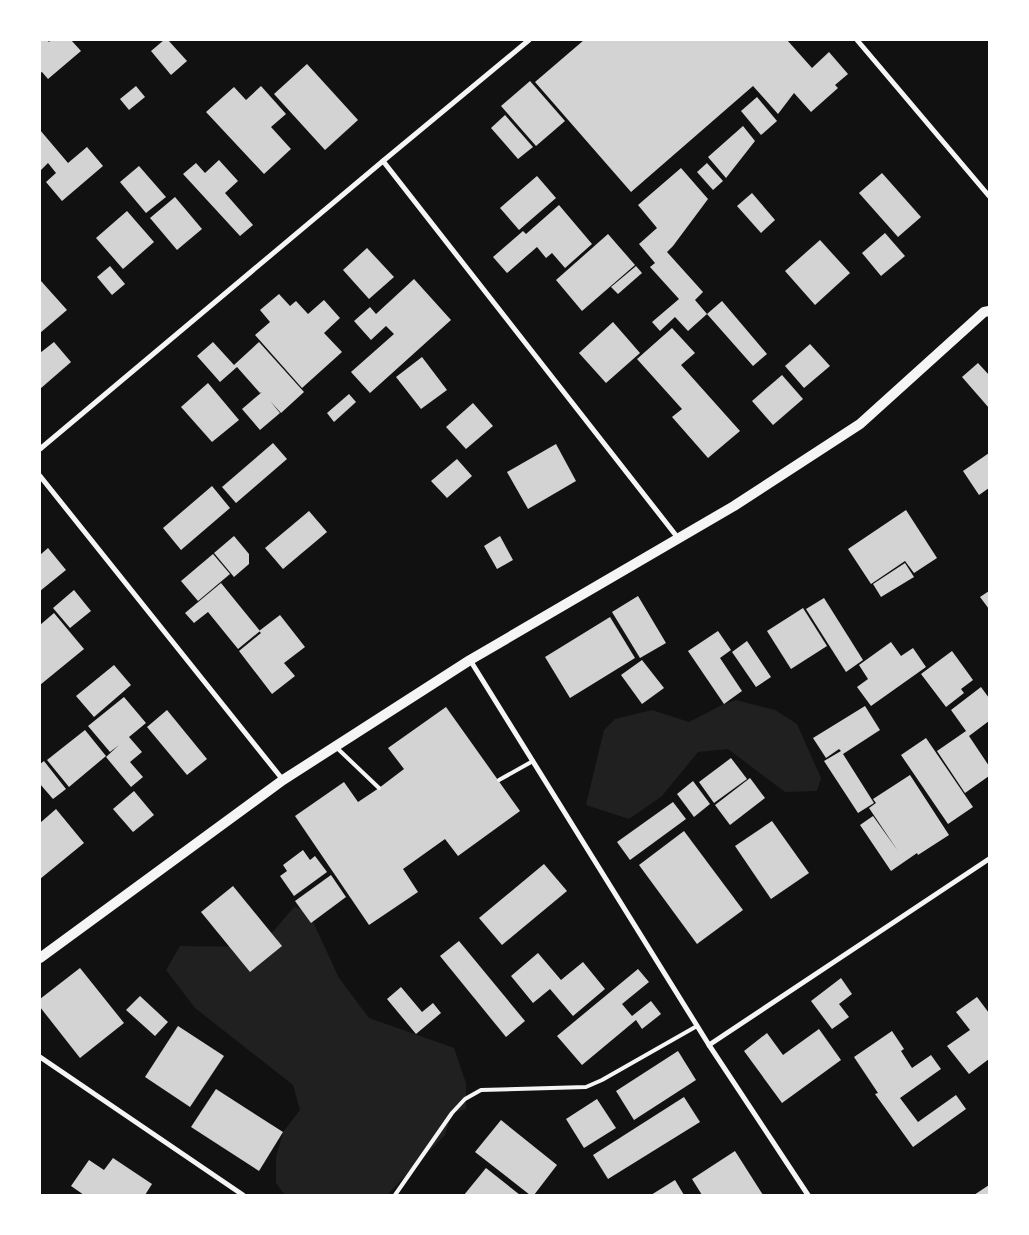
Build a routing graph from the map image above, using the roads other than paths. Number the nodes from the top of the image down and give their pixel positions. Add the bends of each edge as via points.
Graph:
1 (530, 40) edge
2 (857, 40) edge
3 (383, 161) junction
4 (989, 196) edge
5 (989, 311) edge
6 (40, 449) edge
7 (40, 476) edge
8 (678, 539) junction
9 (470, 660) junction
10 (336, 746) junction
11 (533, 761) junction
12 (283, 780) junction
13 (499, 780) dead end
14 (379, 788) dead end
15 (989, 859) edge
16 (40, 958) edge
17 (697, 1026) junction
18 (709, 1046) junction
19 (40, 1057) edge
20 (243, 1195) edge
21 (395, 1195) edge
22 (808, 1195) edge

1 - 3 street
2 - 4 street
3 - 6 street
3 - 8 street
5 - 8 main road via 984,312 860,424
7 - 12 street
8 - 9 main road
9 - 10 main road
9 - 11 street
10 - 12 main road
10 - 14 lane
11 - 13 lane
11 - 17 street
12 - 16 main road
15 - 18 street
17 - 18 street
17 - 21 lane via 586,1087 481,1090 452,1113
18 - 22 street
19 - 20 street

